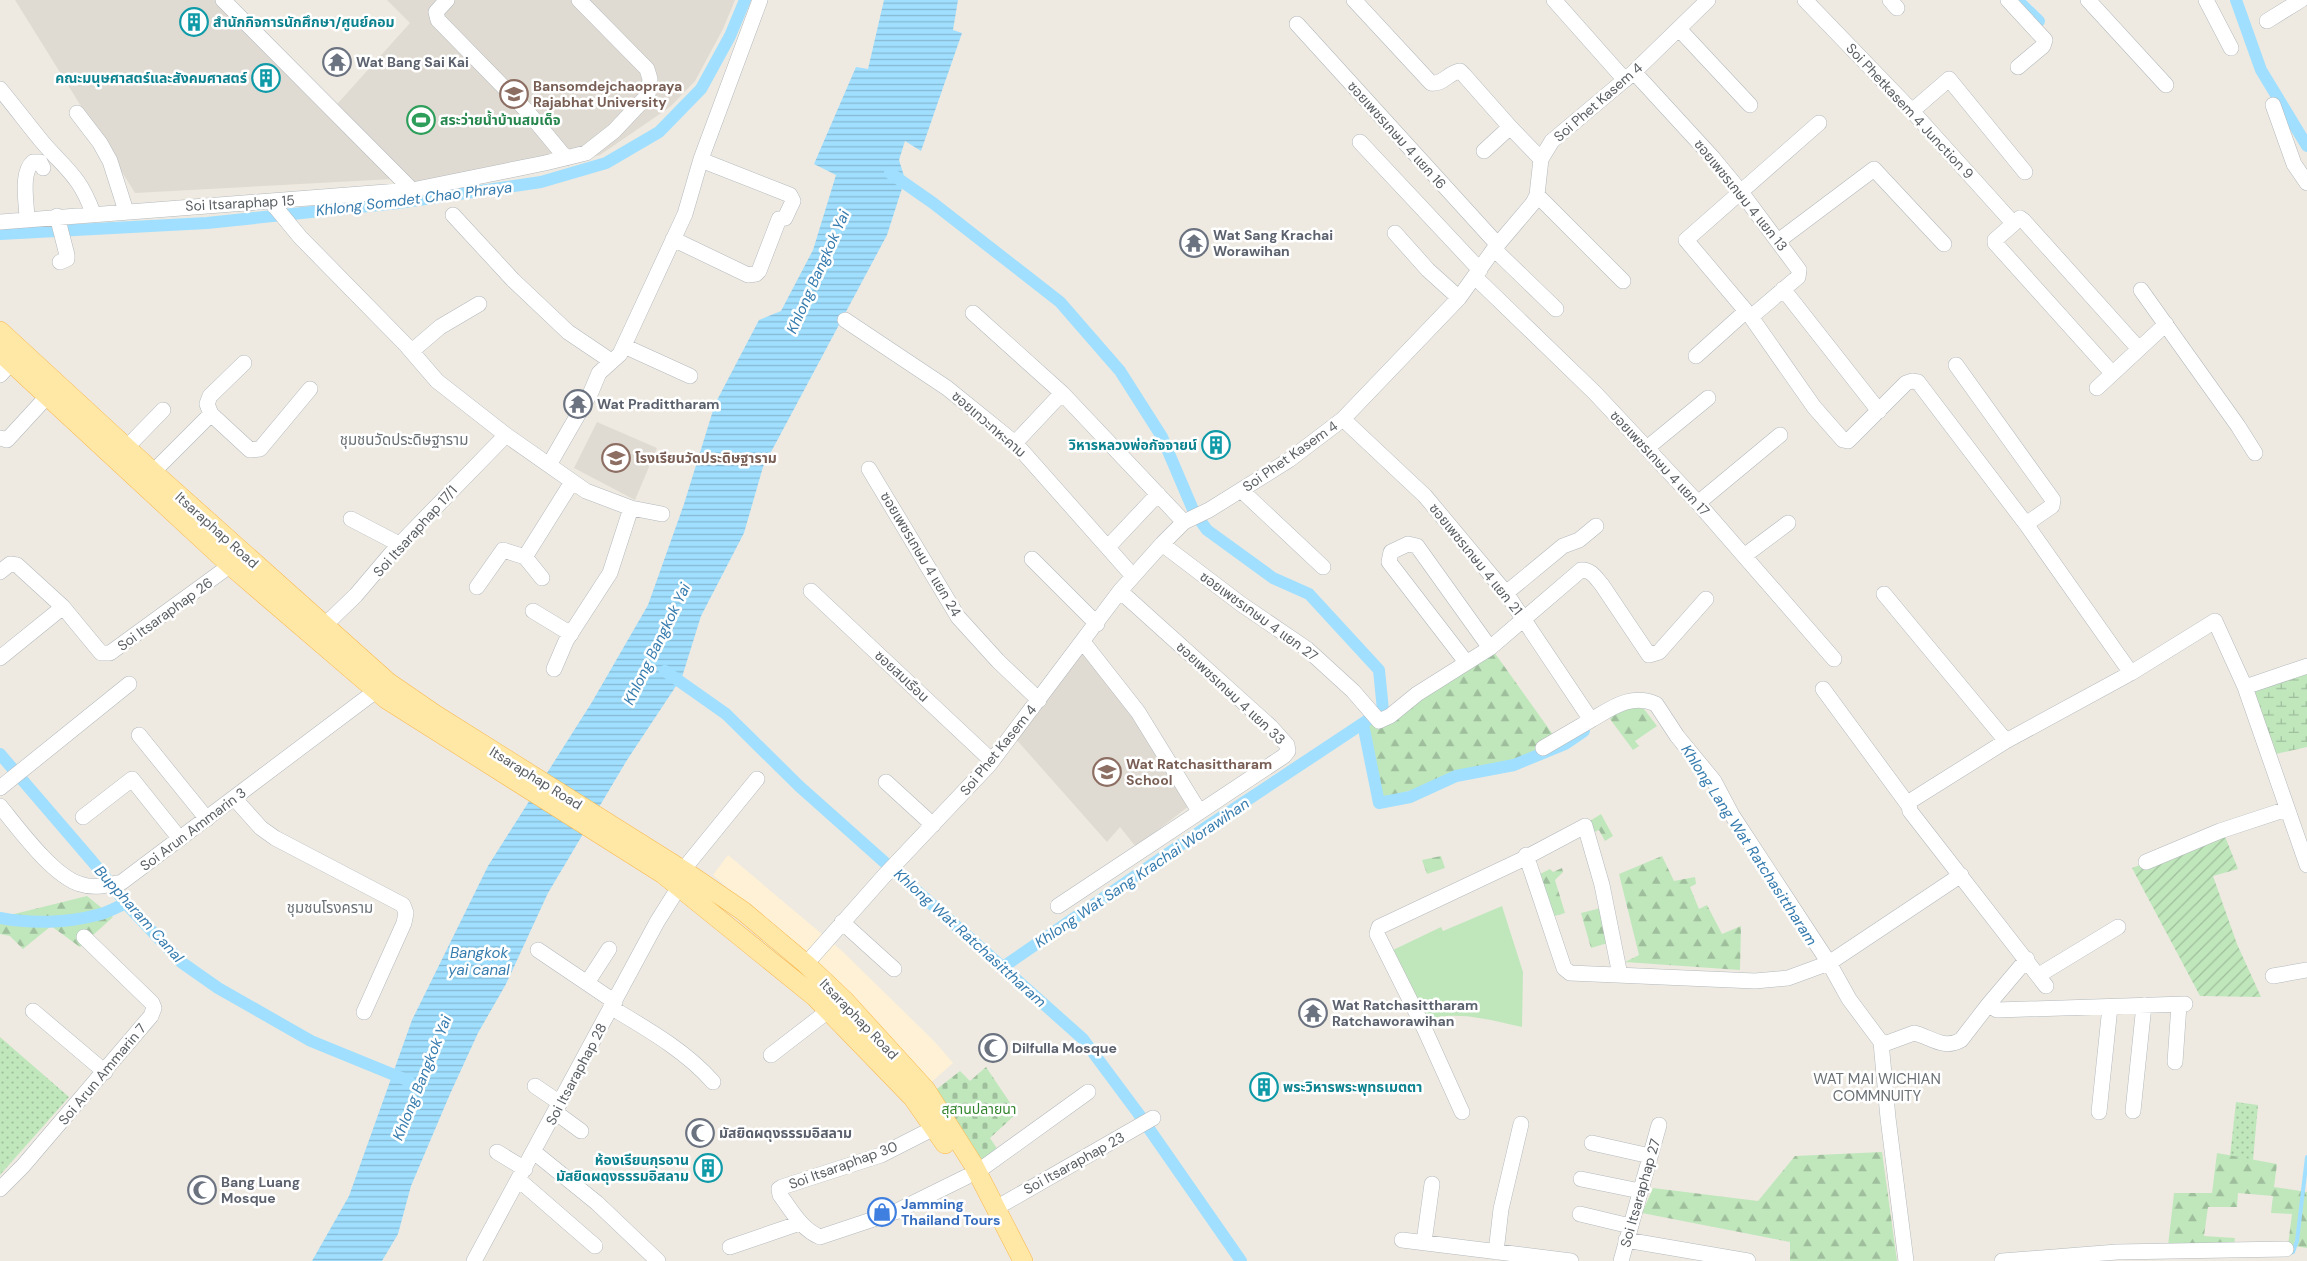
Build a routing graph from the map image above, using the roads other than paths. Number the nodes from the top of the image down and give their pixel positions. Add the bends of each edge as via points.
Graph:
1 (223, 0) edge
2 (447, 0) edge
3 (579, 0) edge
4 (760, 0) edge
5 (1354, 0) edge
6 (1554, 0) edge
7 (1708, 0) edge
8 (1806, 0) edge
9 (2008, 0) edge
10 (2088, 0) edge
11 (2206, 0) edge
12 (2302, 0) edge
13 (2267, 21) dead end
14 (1297, 24) dead end
15 (1680, 29) junction
16 (2231, 48) dead end
17 (2018, 67) dead end
18 (1629, 76) junction
19 (2166, 85) dead end
20 (0, 89) edge
21 (1750, 105) dead end
22 (2273, 106) dead end
23 (1912, 111) junction
24 (77, 113) dead end
25 (1819, 123) dead end
26 (1510, 127) junction
27 (1360, 142) dead end
28 (1484, 151) dead end
29 (566, 158) junction
30 (1541, 158) junction
31 (701, 160) junction
32 (43, 168) dead end
33 (2026, 172) dead end
34 (2307, 183) edge
35 (412, 190) junction
36 (1741, 192) junction
37 (1537, 195) junction
38 (126, 211) junction
39 (279, 212) junction
40 (93, 213) junction
41 (453, 215) dead end
42 (27, 220) junction
43 (0, 222) edge
44 (2013, 223) junction
45 (59, 226) junction
46 (1396, 233) dead end
47 (673, 239) junction
48 (1778, 240) junction
49 (1944, 244) dead end
50 (1496, 247) junction
51 (60, 262) dead end
52 (1477, 273) junction
53 (1623, 281) dead end
54 (1783, 289) junction
55 (2141, 290) dead end
56 (1459, 298) junction
57 (478, 304) dead end
58 (1556, 308) dead end
59 (973, 313) dead end
60 (1748, 314) junction
61 (845, 320) dead end
62 (2166, 324) junction
63 (0, 331) edge
64 (624, 346) junction
65 (2139, 349) junction
66 (412, 352) junction
67 (1696, 356) dead end
68 (611, 361) junction
69 (4, 363) edge
70 (244, 363) dead end
71 (1956, 365) dead end
72 (2112, 373) junction
73 (690, 376) dead end
74 (2098, 388) dead end
75 (310, 389) dead end
76 (1062, 393) junction
77 (1708, 398) dead end
78 (42, 402) dead end
79 (163, 410) dead end
80 (1878, 411) junction
81 (212, 414) junction
82 (1343, 419) junction
83 (506, 435) junction
84 (1780, 435) dead end
85 (0, 438) edge
86 (1015, 443) junction
87 (126, 448) junction
88 (1647, 448) junction
89 (2255, 453) dead end
90 (550, 464) junction
91 (869, 469) dead end
92 (153, 472) junction
93 (572, 482) junction
94 (1241, 490) junction
95 (1158, 494) junction
96 (1698, 502) junction
97 (631, 508) junction
98 (662, 514) dead end
99 (351, 519) dead end
100 (1189, 520) junction
101 (1788, 523) dead end
102 (2026, 524) junction
103 (1596, 526) dead end
104 (399, 544) junction
105 (1162, 544) junction
106 (1108, 547) junction
107 (1744, 556) junction
108 (525, 557) junction
109 (1032, 559) dead end
110 (238, 560) junction
111 (1323, 567) dead end
112 (0, 572) edge
113 (1132, 575) junction
114 (542, 578) dead end
115 (477, 587) dead end
116 (811, 591) dead end
117 (1120, 591) junction
118 (1506, 593) junction
119 (1884, 594) dead end
120 (1706, 599) dead end
121 (63, 607) junction
122 (533, 611) dead end
123 (1524, 620) junction
124 (1097, 624) junction
125 (324, 626) junction
126 (571, 634) junction
127 (1083, 642) junction
128 (1490, 648) junction
129 (0, 658) edge
130 (1834, 659) dead end
131 (1466, 662) junction
132 (2307, 666) edge
133 (554, 669) dead end
134 (2131, 674) junction
135 (129, 684) dead end
136 (382, 686) junction
137 (2245, 687) junction
138 (1824, 689) dead end
139 (1039, 700) junction
140 (1591, 720) junction
141 (139, 735) dead end
142 (2006, 741) junction
143 (1543, 748) dead end
144 (992, 761) junction
145 (757, 779) dead end
146 (886, 782) dead end
147 (4, 785) edge
148 (234, 798) junction
149 (0, 806) edge
150 (1910, 806) junction
151 (2287, 809) junction
152 (1199, 811) junction
153 (83, 816) dead end
154 (207, 818) junction
155 (933, 825) junction
156 (180, 839) junction
157 (1526, 855) junction
158 (2146, 862) dead end
159 (2307, 865) edge
160 (674, 874) junction
161 (1961, 875) junction
162 (1058, 906) dead end
163 (842, 922) junction
164 (2118, 927) dead end
165 (84, 937) dead end
166 (609, 949) dead end
167 (538, 950) dead end
168 (2027, 959) junction
169 (806, 964) junction
170 (1823, 965) junction
171 (894, 969) dead end
172 (2307, 970) edge
173 (1620, 975) junction
174 (2273, 976) dead end
175 (791, 978) junction
176 (587, 983) junction
177 (613, 1005) junction
178 (1988, 1005) junction
179 (2144, 1005) junction
180 (2110, 1006) junction
181 (828, 1011) junction
182 (33, 1012) dead end
183 (364, 1012) dead end
184 (1880, 1042) junction
185 (771, 1055) dead end
186 (2175, 1062) dead end
187 (105, 1072) junction
188 (713, 1082) dead end
189 (535, 1086) dead end
190 (1088, 1092) dead end
191 (558, 1108) junction
192 (2133, 1111) dead end
193 (1462, 1112) dead end
194 (2099, 1112) dead end
195 (1153, 1118) dead end
196 (1521, 1124) dead end
197 (1659, 1125) dead end
198 (934, 1128) junction
199 (581, 1131) dead end
200 (1592, 1143) dead end
201 (497, 1152) dead end
202 (534, 1152) junction
203 (1650, 1156) junction
204 (972, 1174) junction
205 (522, 1175) junction
206 (1581, 1179) dead end
207 (1432, 1184) dead end
208 (0, 1189) edge
209 (1640, 1191) junction
210 (996, 1208) junction
211 (1580, 1214) dead end
212 (800, 1223) junction
213 (1628, 1233) junction
214 (1402, 1240) dead end
215 (1424, 1242) junction
216 (595, 1246) dead end
217 (730, 1247) dead end
218 (2286, 1249) dead end
219 (1455, 1254) edge
220 (1500, 1255) edge
221 (2217, 1256) edge
222 (474, 1261) edge
223 (658, 1261) edge
224 (1009, 1261) edge
225 (1023, 1261) edge
226 (1571, 1261) edge
227 (1621, 1261) edge
228 (1748, 1261) edge
229 (1906, 1261) edge
230 (2002, 1261) edge

1 - 35 street
2 - 29 street via 436,12 438,20 527,111
3 - 29 street, Soi Itsaraphap 15 via 647,69 650,79 648,95 614,131 586,153
4 - 31 street
5 - 26 street via 1431,83 1460,72
6 - 18 street, ซอยเพชรเกษม 4 แยก 13
7 - 15 street, Soi Phet Kasem 4
8 - 23 street, Soi Phetkasem 4 Junction 9
9 - 17 street via 2045,40 2043,46
10 - 19 street
11 - 16 street
12 - 13 street
14 - 50 street, ซอยเพชรเกษม 4 แยก 16
15 - 18 street, Soi Phet Kasem 4
15 - 21 street
18 - 30 street, Soi Phet Kasem 4 via 1552,141
18 - 36 street, ซอยเพชรเกษม 4 แยก 13
20 - 40 street via 76,178
22 - 34 street via 2294,164
23 - 33 street via 1949,79
23 - 44 street, Soi Phetkasem 4 Junction 9
24 - 38 street via 110,161
25 - 36 street
26 - 28 street
26 - 30 street
27 - 52 street, ซอยเพชรเกษม 4 แยก 17
29 - 35 street, Soi Itsaraphap 15
30 - 37 street, Soi Phet Kasem 4
31 - 47 street via 685,214
31 - 47 street via 790,195 793,201 786,218 779,218 759,271 751,275
32 - 42 street via 40,162 33,162 27,168
35 - 39 street, Soi Itsaraphap 15
36 - 48 street, ซอยเพชรเกษม 4 แยก 13
36 - 60 street via 1686,240
37 - 50 street, Soi Phet Kasem 4
37 - 53 street
38 - 39 street, Soi Itsaraphap 15 via 240,202
38 - 40 street, Soi Itsaraphap 15
39 - 66 street
40 - 45 street, Soi Itsaraphap 15
41 - 68 street via 513,280 568,332
42 - 43 street, Soi Itsaraphap 15
42 - 45 street, Soi Itsaraphap 15
44 - 65 street via 2020,218 2024,221
44 - 72 street via 1995,243
45 - 51 street via 67,259
46 - 56 street via 1428,270
47 - 64 street
48 - 49 street via 1874,169
48 - 54 street, ซอยเพชรเกษม 4 แยก 13 via 1798,270 1798,276
50 - 52 street, Soi Phet Kasem 4
50 - 58 street, ซอยเพชรเกษม 4 แยก 16
52 - 56 street, Soi Phet Kasem 4
52 - 88 street, ซอยเพชรเกษม 4 แยก 17
54 - 60 street, ซอยเพชรเกษม 4 แยก 13
54 - 80 street
55 - 62 street
56 - 82 street, Soi Phet Kasem 4
57 - 66 street via 440,327
59 - 76 street
60 - 67 street, ซอยเพชรเกษม 4 แยก 13
60 - 80 street via 1839,437 1848,441
61 - 86 street, ซอยเทวะทหะคาม via 947,388
62 - 65 street
62 - 89 street
63 - 87 main road, Itsaraphap Road
64 - 68 street
64 - 73 street
65 - 72 street
66 - 83 street via 437,381
68 - 90 street via 599,373
69 - 110 main road
70 - 81 street via 210,396 208,404
71 - 102 street via 2053,500 2052,506
72 - 74 street
75 - 81 street via 260,449 250,450
76 - 86 street
76 - 95 street
77 - 88 street
78 - 85 street via 7,440
79 - 87 street
80 - 102 street via 1906,383 1918,382
81 - 92 street
82 - 94 street, Soi Phet Kasem 4 via 1289,460
82 - 118 street, ซอยเพชรเกษม 4 แยก 21 via 1425,496
83 - 90 street
83 - 104 street, Soi Itsaraphap 17/1
84 - 96 street
86 - 106 street, ซอยเทวะทหะคาม
87 - 92 main road, Itsaraphap Road
88 - 96 street, ซอยเพชรเกษม 4 แยก 17
90 - 93 street
91 - 139 street, ซอยเพชรเกษม 4 แยก 24 via 958,617
92 - 110 main road, Itsaraphap Road
93 - 97 street via 586,491
93 - 108 street
94 - 100 street, Soi Phet Kasem 4
94 - 111 street
95 - 100 street
95 - 106 street
96 - 107 street, ซอยเพชรเกษม 4 แยก 17
97 - 98 street
97 - 126 street via 610,573
99 - 104 street
100 - 105 street, Soi Phet Kasem 4
101 - 107 street
102 - 134 street
103 - 118 street via 1579,540 1563,546
104 - 125 street, Soi Itsaraphap 17/1 via 362,589
105 - 113 street, Soi Phet Kasem 4
105 - 131 street, ซอยเพชรเกษม 4 แยก 27 via 1307,649 1381,721
106 - 113 street, ซอยเทวะทหะคาม
107 - 130 street, ซอยเพชรเกษม 4 แยก 17
108 - 114 street
108 - 115 street via 503,550
109 - 124 street
110 - 121 street, Soi Itsaraphap 26 via 105,655
110 - 125 main road, Itsaraphap Road
110 - 136 main road
112 - 121 street via 10,564 17,565
113 - 117 street, Soi Phet Kasem 4
116 - 144 street, ซอยสมเรือน
117 - 124 street, Soi Phet Kasem 4
117 - 152 street, ซอยเพชรเกษม 4 แยก 33 via 1272,727 1288,746 1284,756
118 - 123 street, ซอยเพชรเกษม 4 แยก 21
119 - 142 street
120 - 123 street via 1654,655 1649,655 1594,574 1586,570 1581,570
121 - 129 street
122 - 126 street
123 - 128 street
123 - 140 street, ซอยเพชรเกษม 4 แยก 21
124 - 127 street, Soi Phet Kasem 4
125 - 136 main road, Itsaraphap Road
126 - 133 street
127 - 139 street, Soi Phet Kasem 4
127 - 152 street via 1138,712
128 - 131 street
128 - 131 street via 1417,546 1408,544 1391,552 1389,562
132 - 137 street
134 - 137 street via 2215,620
134 - 142 street
135 - 147 street
136 - 148 street, Soi Arun Ammarin 3
136 - 160 main road, Itsaraphap Road
137 - 151 street
138 - 150 street
139 - 144 street, Soi Phet Kasem 4
140 - 143 street
140 - 170 street via 1626,701 1637,699 1656,704 1714,781
141 - 154 street
142 - 150 street via 1912,800
144 - 155 street, Soi Phet Kasem 4
145 - 160 street, Soi Itsaraphap 28
146 - 155 street
148 - 154 street, Soi Arun Ammarin 3
148 - 183 street via 275,838 403,905 406,913 404,923
149 - 156 street, Soi Arun Ammarin 3 via 40,853 67,878 96,887 122,882
150 - 161 street via 1910,811
151 - 158 street via 2220,831
151 - 159 street
152 - 162 street, ซอยเพชรเกษม 4 แยก 33
153 - 156 street via 132,779
154 - 156 street, Soi Arun Ammarin 3
155 - 163 street, Soi Phet Kasem 4
157 - 173 street via 1566,971
157 - 173 street via 1585,826 1602,885
157 - 193 street via 1378,927
160 - 169 main road, Itsaraphap Road via 743,911
160 - 175 main road
160 - 177 street, Soi Itsaraphap 28 via 657,922
161 - 168 street
161 - 170 street
163 - 169 street, Soi Phet Kasem 4
163 - 171 street
164 - 168 street via 2042,981
165 - 187 street, Soi Arun Ammarin 7 via 154,1008
166 - 176 street
167 - 176 street
168 - 178 street
169 - 175 main road
169 - 204 main road, Itsaraphap Road via 845,1001 926,1090
170 - 173 street via 1774,981
170 - 184 street
172 - 174 street
175 - 181 main road
176 - 177 street
177 - 188 street via 669,1044
177 - 191 street, Soi Itsaraphap 28
178 - 180 street via 1997,1010
178 - 184 street via 1961,1040 1955,1043 1944,1044 1914,1033
179 - 180 street
179 - 186 street via 2182,1004
179 - 192 street
180 - 194 street
181 - 185 street
181 - 198 main road via 913,1098
182 - 187 street
184 - 229 street
187 - 208 street, Soi Arun Ammarin 7
189 - 191 street
190 - 204 street
191 - 199 street
191 - 202 street, Soi Itsaraphap 28
195 - 210 street, Soi Itsaraphap 23
196 - 220 street via 1501,1209
197 - 203 street, Soi Itsaraphap 27
198 - 204 main road
198 - 212 street, Soi Itsaraphap 30 via 881,1155 779,1189
200 - 203 street
201 - 205 street
202 - 205 street, Soi Itsaraphap 28
202 - 223 street via 597,1203
203 - 209 street, Soi Itsaraphap 27
204 - 210 main road, Itsaraphap Road
204 - 212 street via 895,1212 820,1237
204 - 224 main road
205 - 216 street
205 - 222 street, Soi Itsaraphap 28
206 - 209 street
207 - 215 street
209 - 213 street, Soi Itsaraphap 27
210 - 225 main road, Itsaraphap Road
211 - 213 street
212 - 217 street
213 - 227 street, Soi Itsaraphap 27
213 - 228 street
214 - 215 street
215 - 219 street
218 - 221 street
219 - 220 street
220 - 226 street
221 - 230 street via 2117,1252

